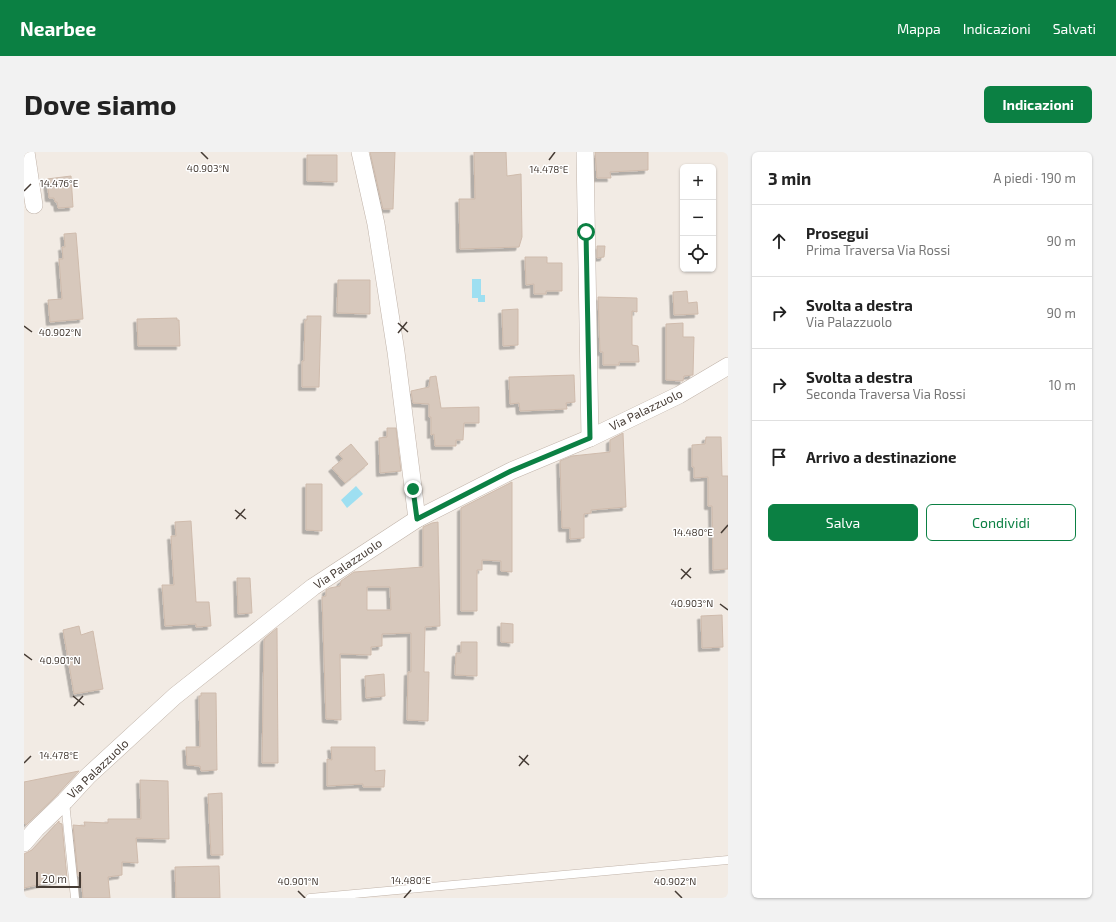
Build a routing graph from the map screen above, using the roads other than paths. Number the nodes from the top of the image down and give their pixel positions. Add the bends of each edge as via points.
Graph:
1 (26, 152) edge
2 (360, 152) edge
3 (585, 152) edge
4 (34, 205) dead end
5 (728, 366) edge
6 (590, 438) junction
7 (417, 519) junction
8 (65, 801) junction
9 (24, 843) edge
10 (728, 860) edge
11 (75, 898) edge
12 (310, 898) edge

1 - 4 street
2 - 7 street via 376,224 394,337
3 - 6 street
5 - 6 street, Via Palazzuolo via 679,396
6 - 7 street, Via Palazzuolo via 511,471
7 - 8 street, Via Palazzuolo via 313,587 175,696 88,776
8 - 9 street, Via Palazzuolo
8 - 11 lane
10 - 12 lane

